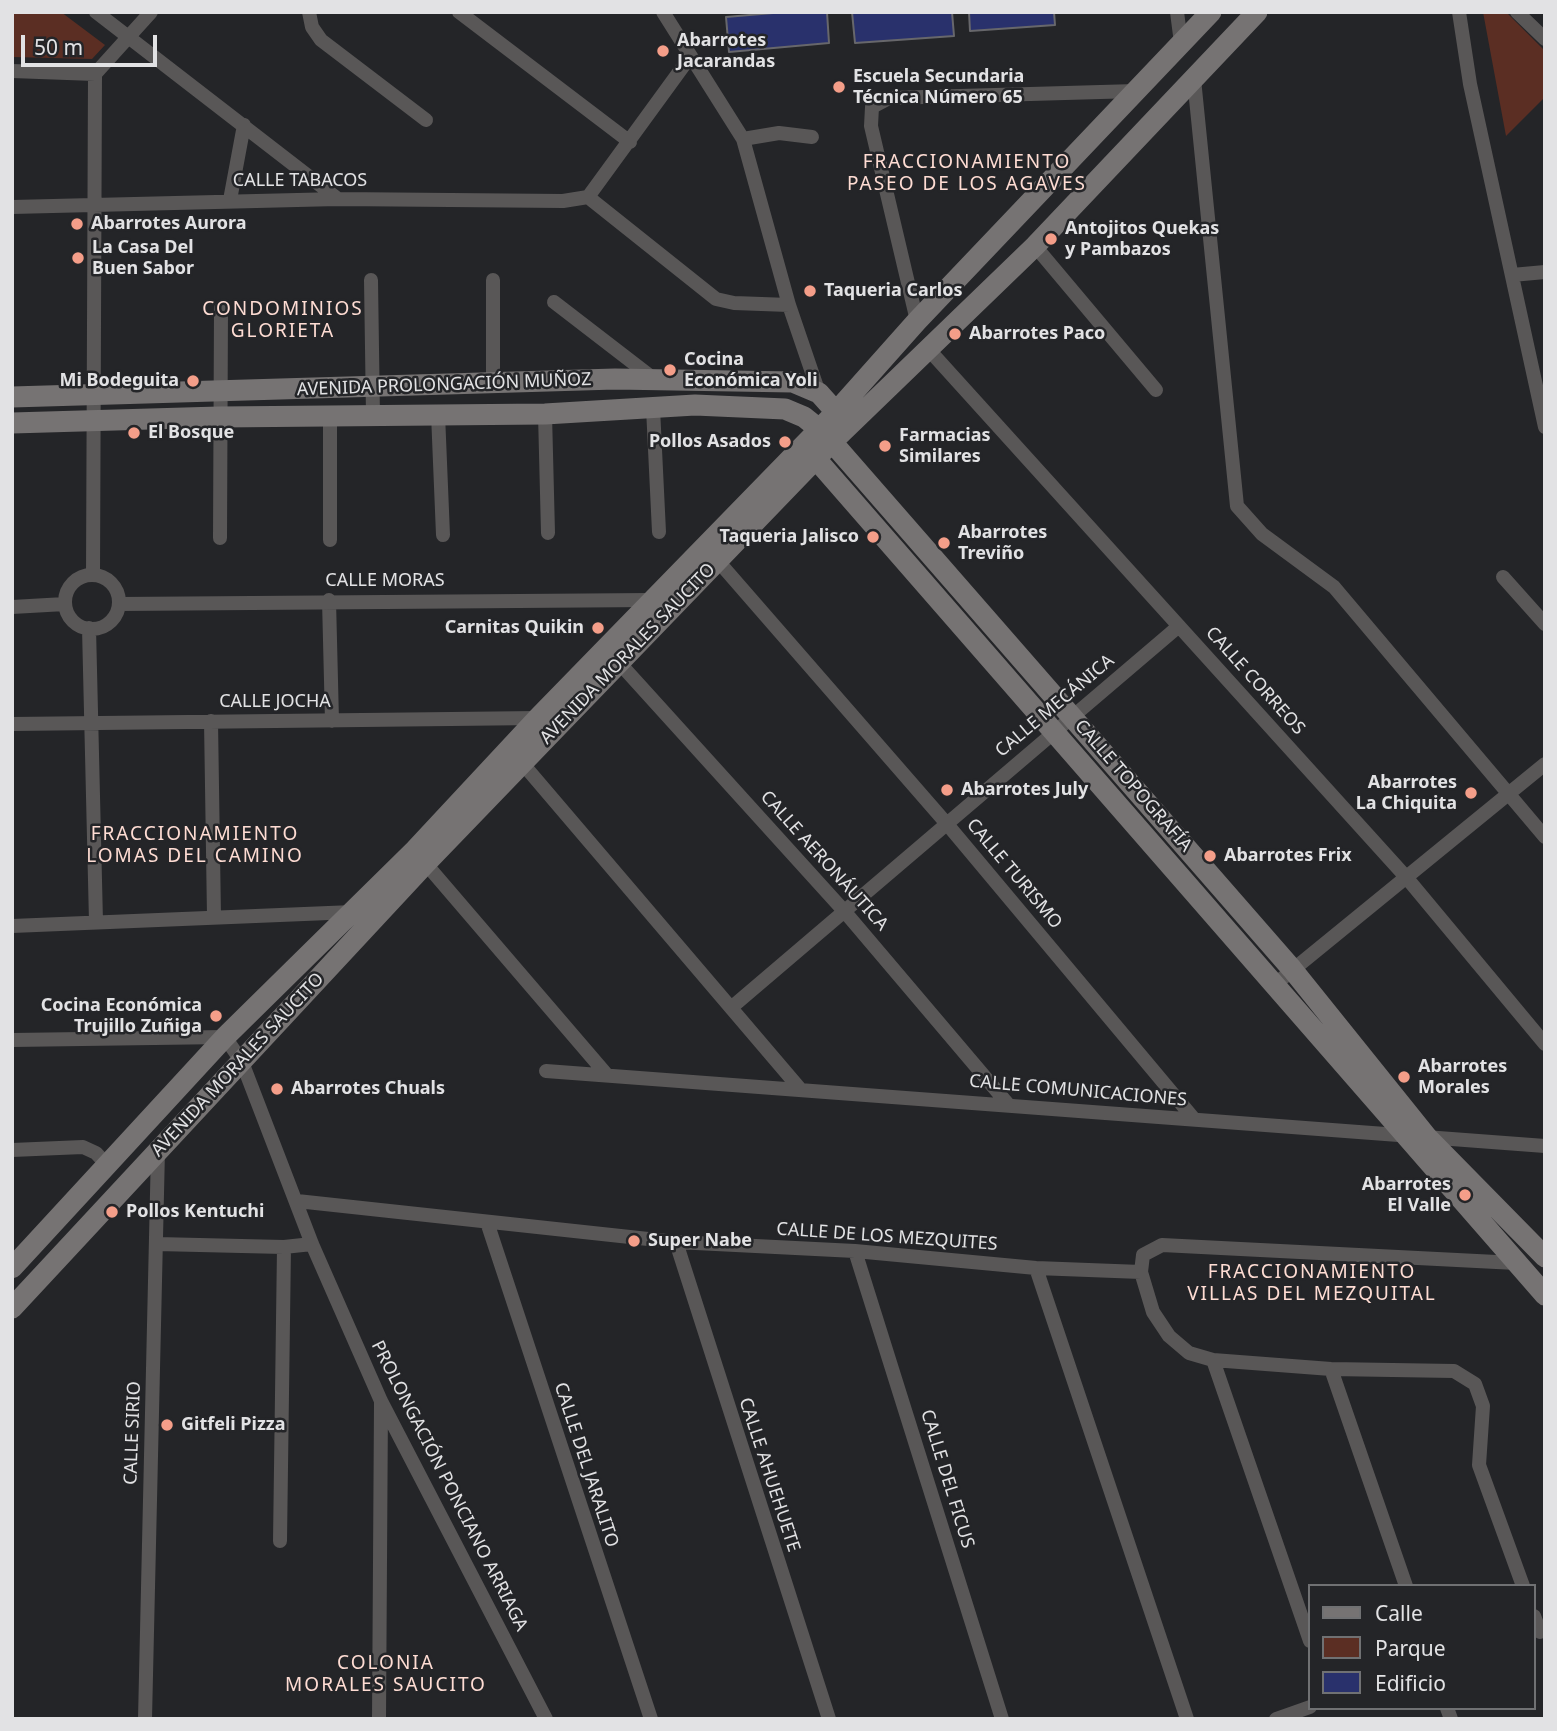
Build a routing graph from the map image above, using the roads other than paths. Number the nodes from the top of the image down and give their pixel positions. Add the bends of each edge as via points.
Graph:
1 (96, 12) edge
2 (151, 12) edge
3 (309, 12) edge
4 (459, 12) edge
5 (663, 12) edge
6 (1177, 12) edge
7 (1211, 12) edge
8 (1257, 12) edge
9 (1459, 12) edge
10 (1517, 12) edge
11 (130, 38) junction
12 (1545, 39) edge
13 (1181, 43) junction
14 (690, 57) junction
15 (12, 71) edge
16 (95, 74) junction
17 (1194, 79) junction
18 (1136, 91) junction
19 (426, 120) dead end
20 (244, 125) junction
21 (812, 137) dead end
22 (743, 139) junction
23 (630, 142) junction
24 (588, 197) junction
25 (338, 199) junction
26 (230, 200) junction
27 (95, 205) junction
28 (12, 207) edge
29 (1035, 246) junction
30 (1545, 272) edge
31 (1512, 275) junction
32 (371, 280) dead end
33 (493, 280) dead end
34 (554, 302) dead end
35 (789, 305) junction
36 (221, 308) dead end
37 (917, 321) junction
38 (930, 351) junction
39 (615, 379) junction
40 (655, 380) junction
41 (492, 384) junction
42 (372, 387) junction
43 (1156, 390) dead end
44 (220, 391) junction
45 (1542, 392) edge
46 (819, 393) junction
47 (92, 395) junction
48 (12, 397) edge
49 (653, 408) junction
50 (614, 411) junction
51 (836, 412) junction
52 (438, 414) junction
53 (545, 414) junction
54 (373, 415) junction
55 (330, 416) junction
56 (219, 417) junction
57 (95, 421) junction
58 (12, 424) edge
59 (1545, 427) edge
60 (825, 435) junction
61 (816, 459) junction
62 (659, 532) dead end
63 (548, 533) dead end
64 (443, 535) dead end
65 (220, 538) dead end
66 (330, 540) dead end
67 (718, 561) junction
68 (93, 575) junction
69 (1503, 577) dead end
70 (329, 600) junction
71 (651, 600) junction
72 (65, 604) junction
73 (119, 604) junction
74 (12, 607) edge
75 (1545, 624) edge
76 (1179, 626) junction
77 (89, 628) junction
78 (613, 656) junction
79 (1073, 716) junction
80 (538, 718) junction
81 (211, 721) junction
82 (332, 721) junction
83 (91, 723) junction
84 (12, 724) edge
85 (1053, 733) junction
86 (523, 764) junction
87 (1545, 764) edge
88 (1507, 795) junction
89 (947, 824) junction
90 (1545, 837) edge
91 (420, 857) junction
92 (1406, 877) junction
93 (353, 912) junction
94 (845, 912) junction
95 (214, 918) junction
96 (96, 922) junction
97 (12, 926) edge
98 (1292, 969) junction
99 (1273, 986) junction
100 (732, 1007) junction
101 (225, 1037) junction
102 (12, 1040) edge
103 (1545, 1044) edge
104 (242, 1062) junction
105 (546, 1071) dead end
106 (607, 1075) junction
107 (801, 1090) junction
108 (1007, 1103) junction
109 (1194, 1119) junction
110 (1403, 1135) junction
111 (1427, 1137) junction
112 (1545, 1146) edge
113 (158, 1149) junction
114 (12, 1150) edge
115 (107, 1165) junction
116 (297, 1201) junction
117 (486, 1222) junction
118 (676, 1242) junction
119 (157, 1244) junction
120 (313, 1244) junction
121 (284, 1247) junction
122 (855, 1251) junction
123 (1545, 1256) edge
124 (1516, 1263) junction
125 (1545, 1263) edge
126 (12, 1268) edge
127 (1036, 1268) junction
128 (1141, 1272) junction
129 (1545, 1295) edge
130 (12, 1308) edge
131 (1213, 1360) junction
132 (1331, 1369) junction
133 (381, 1401) junction
134 (280, 1541) dead end
135 (1405, 1584) edge
136 (1522, 1584) edge
137 (1308, 1635) edge
138 (1308, 1708) edge
139 (145, 1719) edge
140 (379, 1719) edge
141 (546, 1719) edge
142 (651, 1719) edge
143 (829, 1719) edge
144 (1002, 1719) edge
145 (1187, 1719) edge
146 (1276, 1719) edge

1 - 11 street
2 - 11 street
3 - 19 street via 321,40
4 - 23 street
5 - 14 street
6 - 13 street
7 - 13 street
8 - 17 street, AVENIDA MORALES SAUCITO
9 - 31 street
10 - 12 street
11 - 16 street
11 - 20 street
13 - 18 street
14 - 22 street
14 - 23 street
15 - 16 street
16 - 27 street
17 - 29 street, AVENIDA MORALES SAUCITO
17 - 88 street via 1237,506 1262,534 1334,587
18 - 37 street
18 - 37 street via 889,98 872,107 871,126
20 - 25 street
20 - 26 street
21 - 22 street via 779,133
22 - 35 street
23 - 24 street
24 - 25 street, CALLE TABACOS via 563,201
24 - 35 street via 716,299
25 - 26 street, CALLE TABACOS
26 - 27 street, CALLE TABACOS
27 - 28 street, CALLE TABACOS
27 - 47 street
29 - 38 street, AVENIDA MORALES SAUCITO
29 - 43 street
30 - 31 street
31 - 45 street
32 - 42 street
33 - 41 street
34 - 40 street
35 - 46 street
36 - 44 street
37 - 51 street
38 - 60 street, AVENIDA MORALES SAUCITO
38 - 76 street, CALLE CORREOS
39 - 40 street, AVENIDA PROLONGACIÓN MUÑOZ
39 - 41 street, AVENIDA PROLONGACIÓN MUÑOZ
39 - 50 street
40 - 46 street, AVENIDA PROLONGACIÓN MUÑOZ via 793,382
41 - 42 street, AVENIDA PROLONGACIÓN MUÑOZ
42 - 44 street, AVENIDA PROLONGACIÓN MUÑOZ
42 - 54 street
44 - 47 street, AVENIDA PROLONGACIÓN MUÑOZ
44 - 56 street
45 - 59 street
46 - 51 street, AVENIDA PROLONGACIÓN MUÑOZ
47 - 48 street, AVENIDA PROLONGACIÓN MUÑOZ
47 - 57 street
49 - 50 street, AVENIDA PROLONGACIÓN MUÑOZ
49 - 60 street, AVENIDA PROLONGACIÓN MUÑOZ via 785,409 804,417
49 - 62 street
50 - 53 street, AVENIDA PROLONGACIÓN MUÑOZ
51 - 60 street
52 - 53 street, AVENIDA PROLONGACIÓN MUÑOZ
52 - 54 street, AVENIDA PROLONGACIÓN MUÑOZ
52 - 64 street
53 - 63 street
54 - 55 street, AVENIDA PROLONGACIÓN MUÑOZ
55 - 56 street, AVENIDA PROLONGACIÓN MUÑOZ
55 - 66 street
56 - 57 street, AVENIDA PROLONGACIÓN MUÑOZ
56 - 65 street
57 - 58 street, AVENIDA PROLONGACIÓN MUÑOZ
57 - 68 street
60 - 61 street
60 - 71 street, AVENIDA MORALES SAUCITO
60 - 79 street, CALLE TOPOGRAFÍA
61 - 67 street, AVENIDA MORALES SAUCITO
61 - 85 street, CALLE TOPOGRAFÍA
67 - 78 street, AVENIDA MORALES SAUCITO
67 - 89 street, CALLE TURISMO
68 - 72 street via 69,587
68 - 73 street via 110,582
69 - 75 street
70 - 71 street, CALLE MORAS
70 - 73 street, CALLE MORAS
70 - 82 street
71 - 78 street, AVENIDA MORALES SAUCITO
72 - 74 street
72 - 77 street via 72,621
73 - 77 street via 105,625
76 - 79 street, CALLE MECÁNICA
76 - 92 street, CALLE CORREOS
77 - 83 street
78 - 80 street, AVENIDA MORALES SAUCITO
78 - 86 street, AVENIDA MORALES SAUCITO
78 - 94 street, CALLE AERONÁUTICA
79 - 85 street, CALLE MECÁNICA
79 - 98 street, CALLE TOPOGRAFÍA
80 - 82 street, CALLE JOCHA
80 - 91 street, AVENIDA MORALES SAUCITO
81 - 82 street, CALLE JOCHA
81 - 83 street, CALLE JOCHA
81 - 95 street
83 - 84 street, CALLE JOCHA
83 - 96 street
85 - 89 street, CALLE MECÁNICA
85 - 99 street, CALLE TOPOGRAFÍA
86 - 91 street, AVENIDA MORALES SAUCITO
86 - 100 street
87 - 88 street
88 - 90 street
88 - 92 street
89 - 94 street, CALLE MECÁNICA
89 - 109 street, CALLE TURISMO
91 - 93 street, AVENIDA MORALES SAUCITO
91 - 104 street, AVENIDA MORALES SAUCITO
91 - 106 street
92 - 98 street
92 - 103 street, CALLE CORREOS
93 - 95 street
93 - 101 street, AVENIDA MORALES SAUCITO
94 - 100 street, CALLE MECÁNICA
94 - 108 street, CALLE AERONÁUTICA
95 - 96 street
96 - 97 street
98 - 99 street
98 - 111 street, CALLE TOPOGRAFÍA
99 - 110 street, CALLE TOPOGRAFÍA
100 - 107 street
101 - 102 street
101 - 104 street, PROLONGACIÓN PONCIANO ARRIAGA
101 - 115 street, AVENIDA MORALES SAUCITO
104 - 113 street, AVENIDA MORALES SAUCITO
104 - 116 street, PROLONGACIÓN PONCIANO ARRIAGA
105 - 106 street, CALLE COMUNICACIONES
106 - 107 street, CALLE COMUNICACIONES
107 - 108 street, CALLE COMUNICACIONES
108 - 109 street, CALLE COMUNICACIONES
109 - 110 street, CALLE COMUNICACIONES
110 - 111 street, CALLE COMUNICACIONES
110 - 124 street, CALLE TOPOGRAFÍA
111 - 112 street, CALLE COMUNICACIONES
111 - 123 street, CALLE TOPOGRAFÍA
113 - 119 street, CALLE SIRIO
113 - 130 street, AVENIDA MORALES SAUCITO
114 - 115 street via 83,1147
115 - 126 street, AVENIDA MORALES SAUCITO
116 - 117 street, CALLE DE LOS MEZQUITES
116 - 120 street, PROLONGACIÓN PONCIANO ARRIAGA
117 - 118 street, CALLE DE LOS MEZQUITES
117 - 142 street, CALLE DEL JARALITO
118 - 122 street, CALLE DE LOS MEZQUITES
118 - 143 street, CALLE AHUEHUETE
119 - 121 street
119 - 139 street, CALLE SIRIO
120 - 121 street
120 - 133 street, PROLONGACIÓN PONCIANO ARRIAGA
121 - 134 street
122 - 127 street, CALLE DE LOS MEZQUITES
122 - 144 street, CALLE DEL FICUS
124 - 125 street
124 - 128 street via 1162,1245 1143,1255
124 - 129 street, CALLE TOPOGRAFÍA
127 - 128 street, CALLE DE LOS MEZQUITES
127 - 145 street
128 - 131 street via 1153,1312 1170,1336 1189,1353
131 - 132 street
131 - 137 street
132 - 135 street
132 - 136 street via 1454,1371 1475,1384 1483,1406 1479,1465
133 - 140 street
133 - 141 street, PROLONGACIÓN PONCIANO ARRIAGA
138 - 146 street

